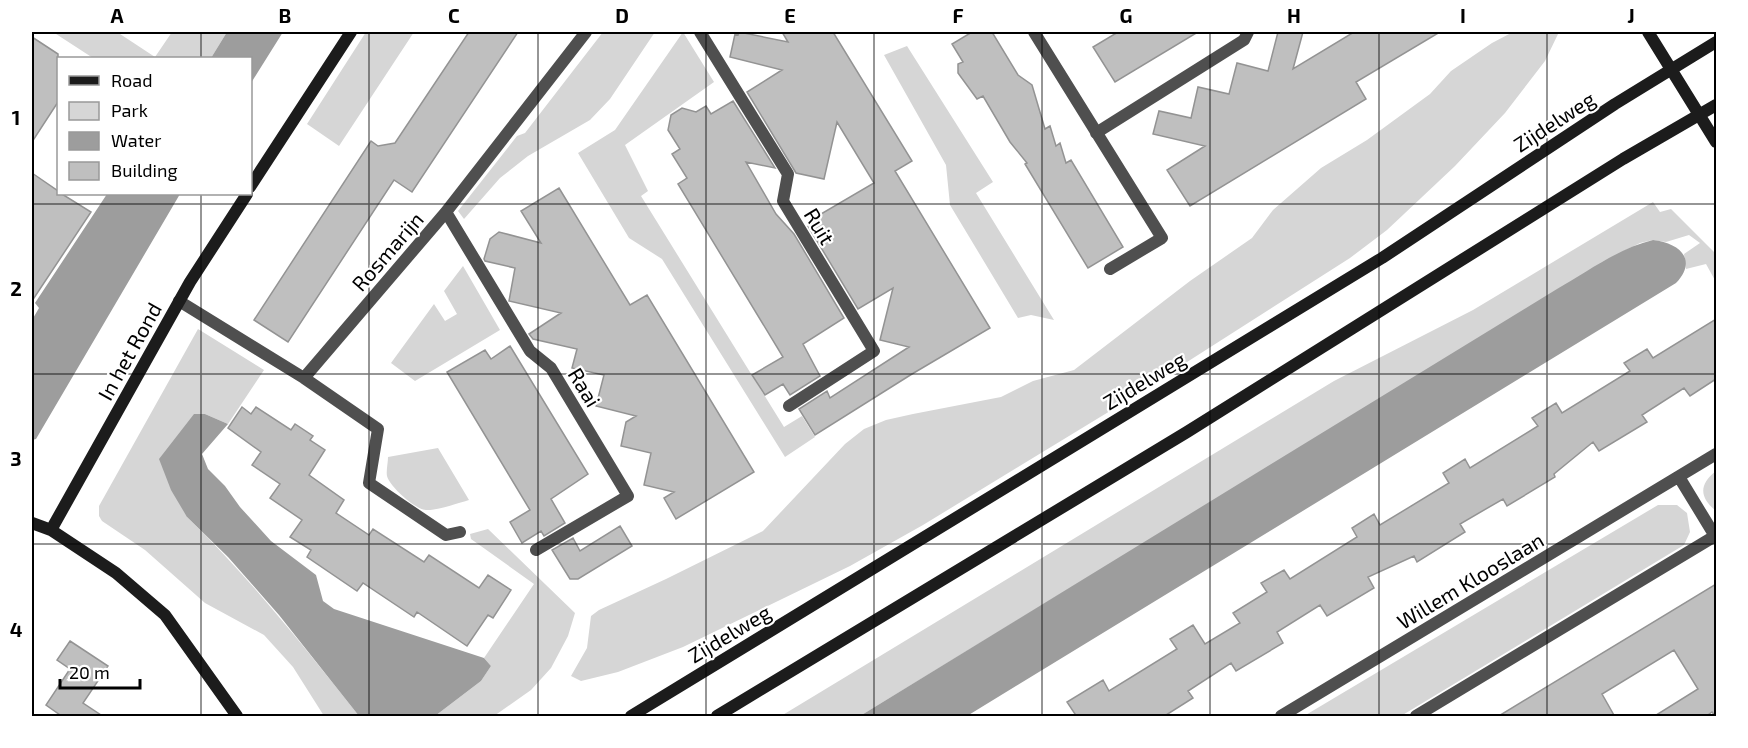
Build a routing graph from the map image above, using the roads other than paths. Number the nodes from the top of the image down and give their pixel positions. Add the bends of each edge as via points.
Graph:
1 (351, 32) edge
2 (586, 32) edge
3 (700, 32) edge
4 (1034, 32) edge
5 (1248, 32) edge
6 (1648, 32) edge
7 (1716, 42) edge
8 (1672, 69) junction
9 (1716, 105) edge
10 (1700, 114) junction
11 (1096, 133) junction
12 (1716, 142) edge
13 (252, 184) edge
14 (245, 195) edge
15 (446, 213) junction
16 (1110, 269) dead end
17 (179, 302) junction
18 (304, 378) junction
19 (789, 406) dead end
20 (1716, 454) edge
21 (1679, 477) junction
22 (32, 523) edge
23 (51, 530) junction
24 (460, 532) dead end
25 (1716, 536) edge
26 (536, 550) dead end
27 (237, 717) edge
28 (631, 717) edge
29 (717, 717) edge
30 (1281, 717) edge
31 (1416, 717) edge

1 - 13 main road
2 - 15 street, Rosmarijn
3 - 19 street, Ruit via 788,174 783,201 873,351
4 - 11 street
5 - 11 street via 1245,40
6 - 8 main road
7 - 8 main road, Zijdelweg
8 - 10 main road
8 - 28 main road, Zijdelweg via 1382,258
9 - 10 main road
10 - 12 main road
10 - 29 main road
11 - 16 street via 1162,238
14 - 17 main road, In het Rond
15 - 18 street, Rosmarijn
15 - 26 street, Raai via 530,351 551,368 628,496
17 - 18 street
17 - 23 main road, In het Rond
18 - 24 street via 378,429 369,483 446,535
20 - 21 street, Willem Klooslaan
21 - 25 street
21 - 30 street, Willem Klooslaan
22 - 23 main road
23 - 27 main road via 116,573 165,615
25 - 31 street

